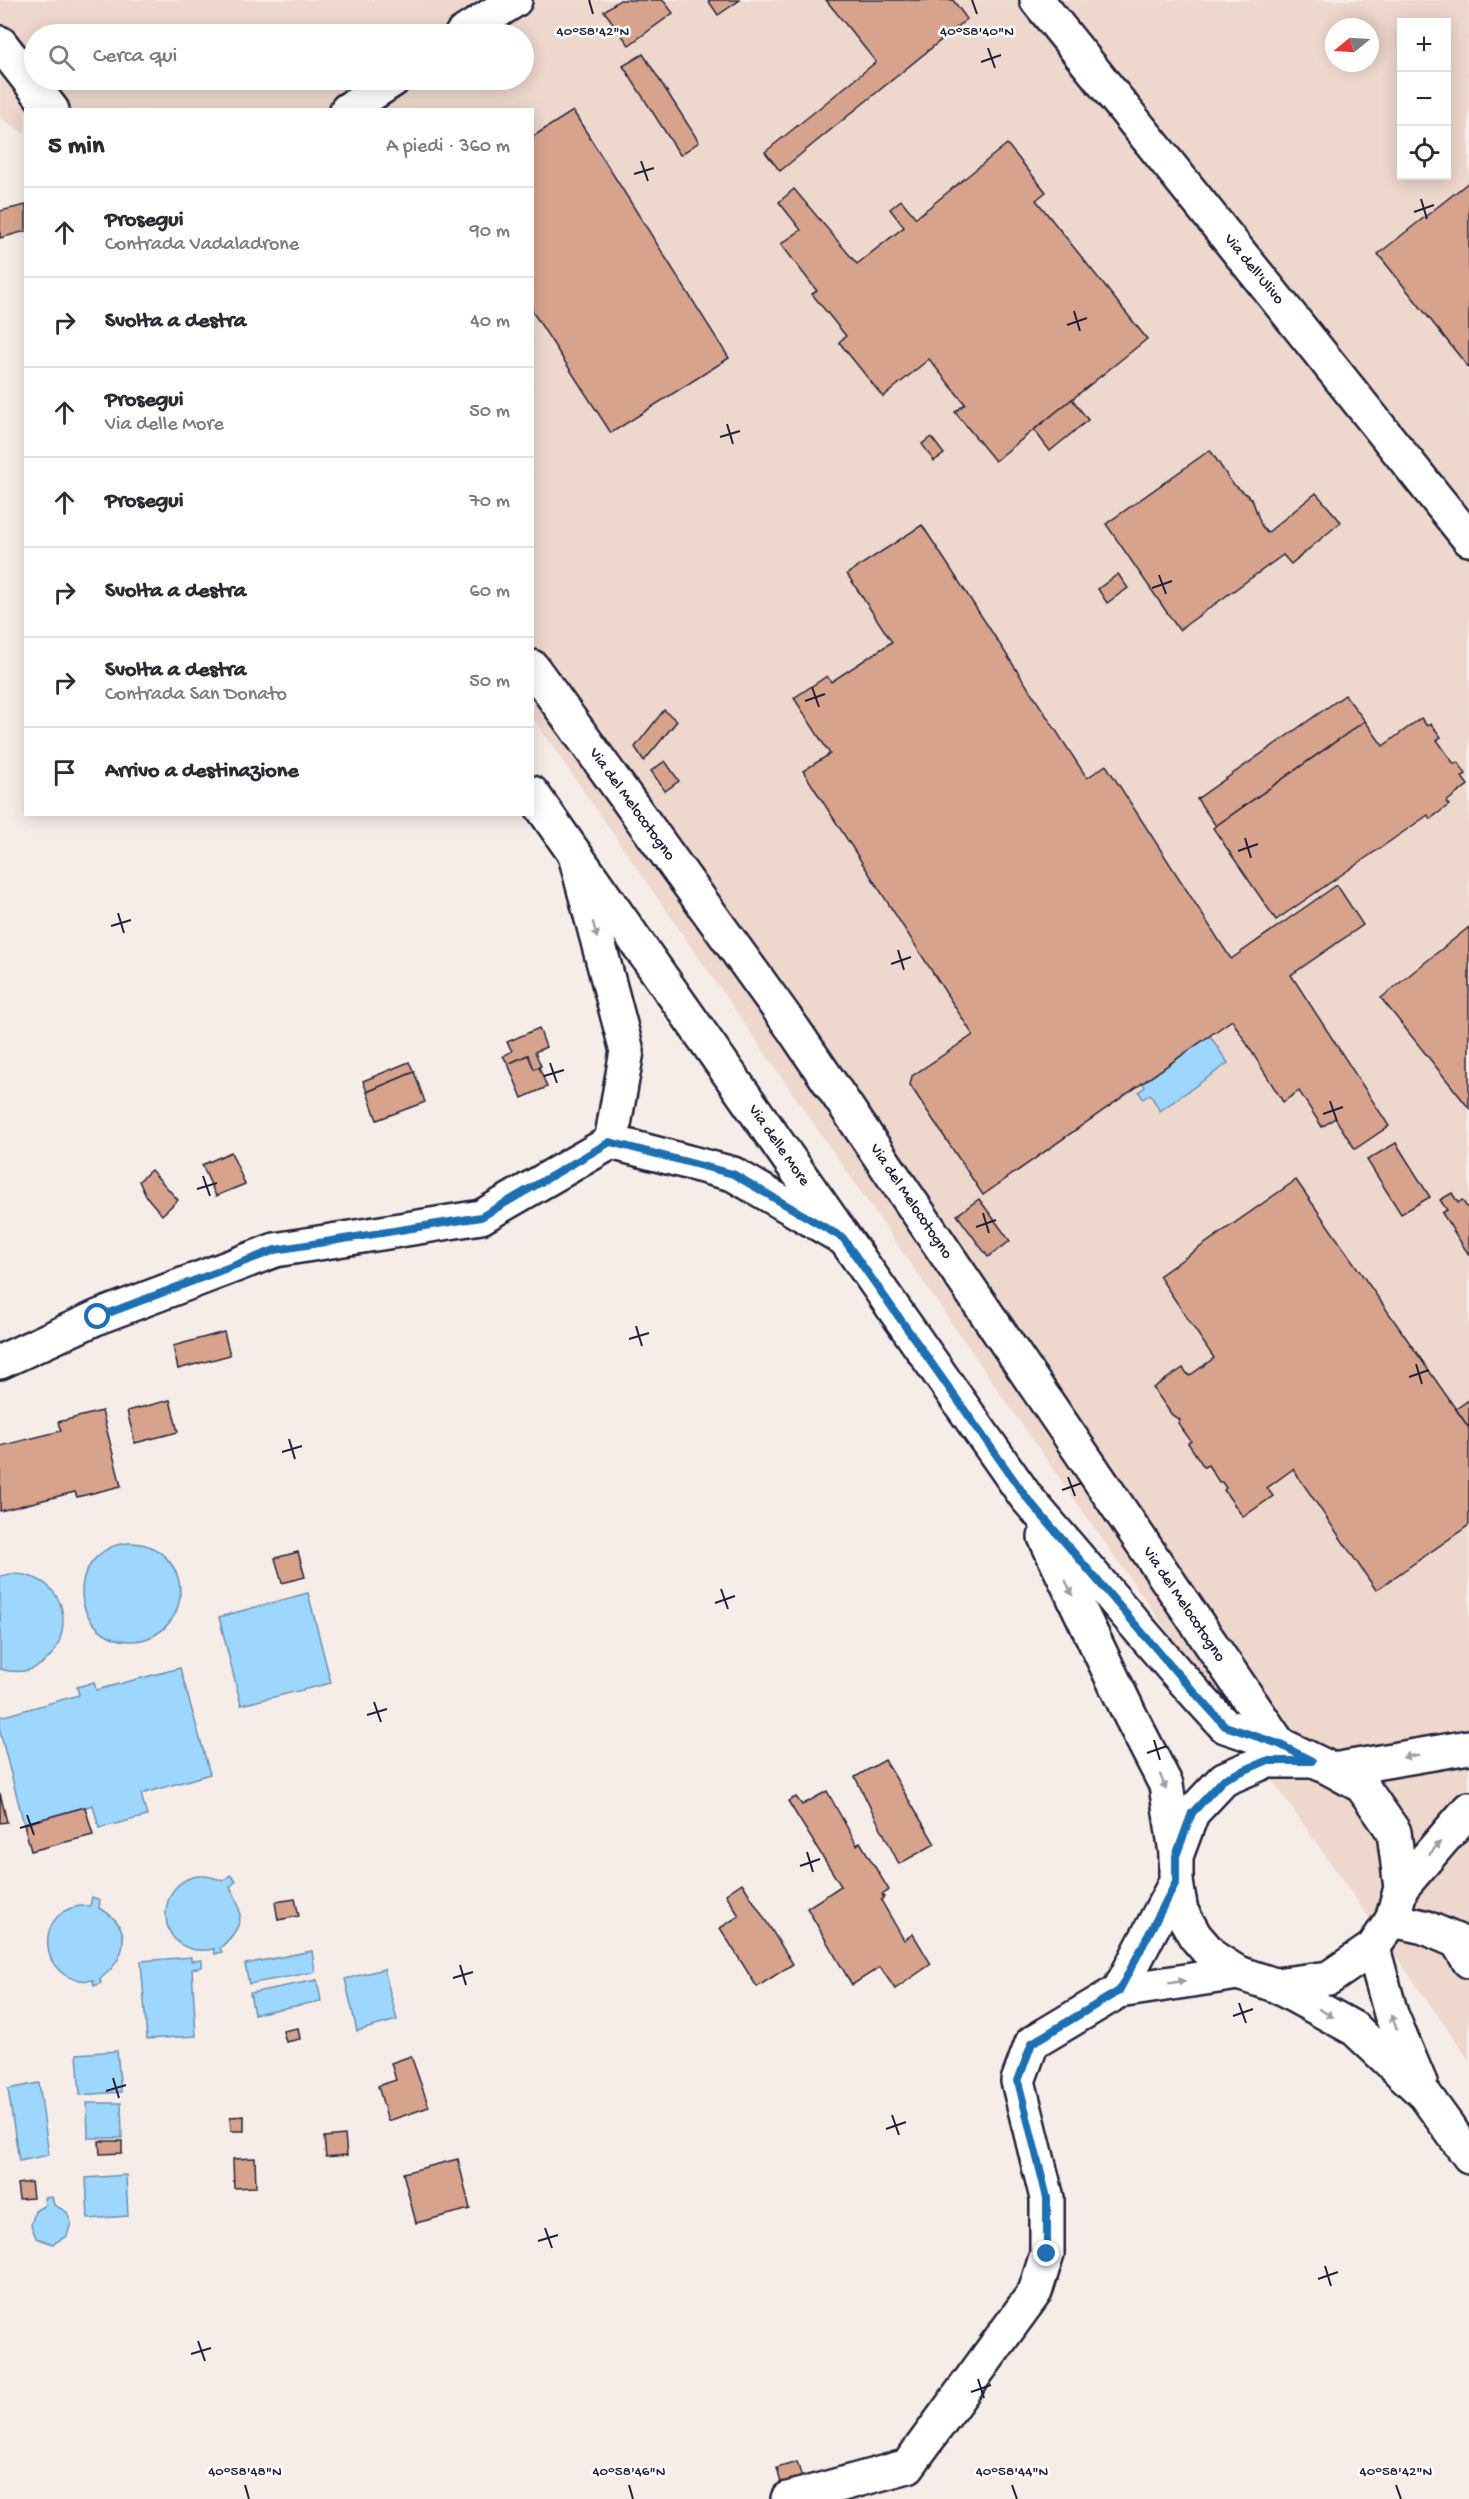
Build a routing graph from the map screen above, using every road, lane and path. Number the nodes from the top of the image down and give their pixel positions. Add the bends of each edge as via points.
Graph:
1 (515, 0) edge
2 (1037, 0) edge
3 (478, 24) edge
4 (0, 44) edge
5 (24, 74) edge
6 (36, 90) edge
7 (378, 90) edge
8 (50, 108) edge
9 (350, 108) edge
10 (1469, 539) edge
11 (534, 670) edge
12 (534, 796) edge
13 (574, 854) junction
14 (610, 1142) junction
15 (843, 1238) junction
16 (0, 1362) edge
17 (1026, 1497) junction
18 (1279, 1744) junction
19 (1469, 1747) edge
20 (1323, 1766) junction
21 (1469, 1809) edge
22 (1176, 1869) junction
23 (1401, 1888) junction
24 (1392, 1920) junction
25 (1373, 1948) junction
26 (1469, 1961) edge
27 (1238, 1973) junction
28 (1275, 1985) junction
29 (1119, 1991) junction
30 (1425, 2095) junction
31 (1469, 2156) edge
32 (789, 2499) edge

1 - 3 street
2 - 10 street, Via dell'Ulivo
4 - 5 street
6 - 8 street
7 - 9 street
11 - 18 street, Via del Melocotogno via 794,1030
12 - 13 street, Via delle More
13 -> 14 street via 627,1051
13 - 15 street, Via delle More
14 - 15 street via 733,1174
14 - 16 street via 481,1217 275,1250 98,1317
15 - 17 street, Via delle More
17 - 18 street via 1225,1726
17 -> 22 street via 1166,1785
18 - 20 street
19 -> 20 street
20 - 22 street via 1266,1761 1224,1779 1192,1813
20 - 23 street via 1362,1786 1394,1832
23 -> 21 street
22 - 27 street via 1181,1911 1195,1936 1214,1958
22 - 29 street
23 - 24 street
24 - 25 street
24 - 26 street via 1424,1927 1457,1941
25 - 28 street via 1329,1978
30 -> 25 street via 1391,2014
27 - 28 street
29 -> 27 street
28 -> 30 street via 1354,2029
29 - 32 street via 1032,2043 1018,2081 1047,2198 1047,2254 1035,2292 908,2466
30 - 31 street

